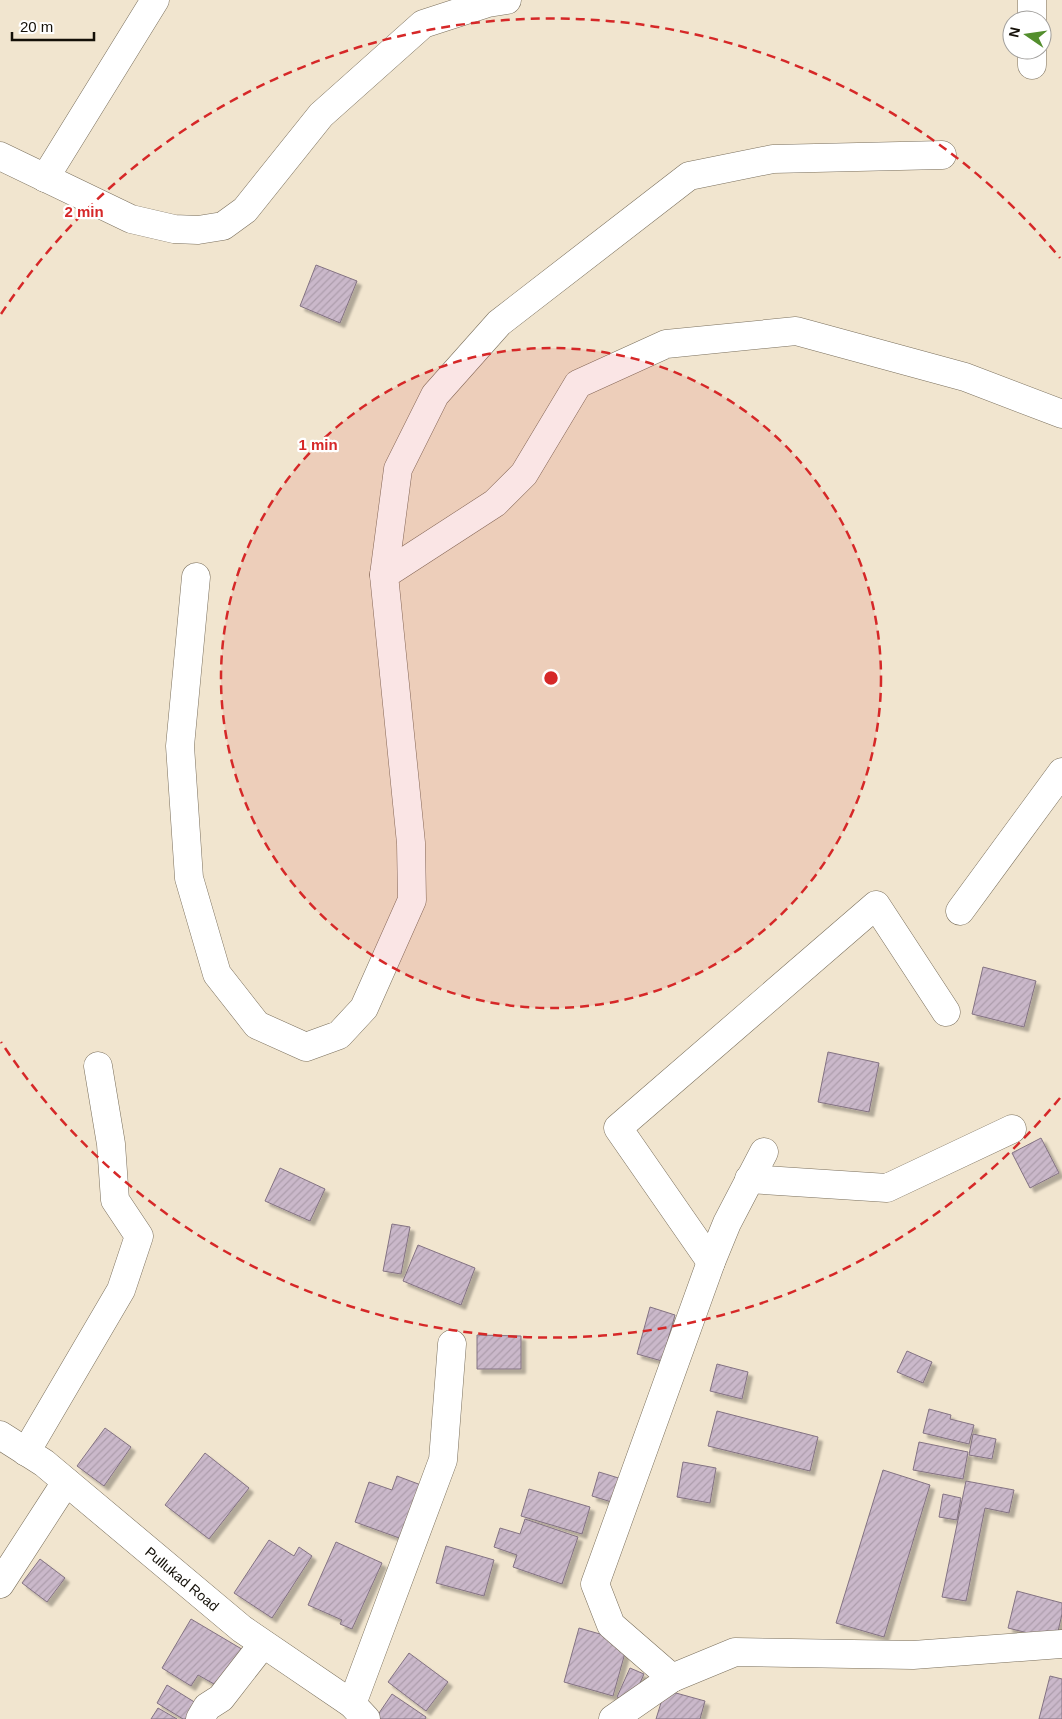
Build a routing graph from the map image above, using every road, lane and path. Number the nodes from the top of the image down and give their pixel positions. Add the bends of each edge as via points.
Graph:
1 (155, 0) edge
2 (507, 0) edge
3 (942, 154) dead end
4 (0, 156) edge
5 (45, 178) junction
6 (1062, 414) edge
7 (384, 575) junction
8 (196, 577) dead end
9 (1062, 772) edge
10 (960, 911) dead end
11 (946, 1012) dead end
12 (98, 1066) dead end
13 (1012, 1129) dead end
14 (764, 1152) dead end
15 (749, 1179) junction
16 (711, 1262) junction
17 (452, 1344) dead end
18 (0, 1435) edge
19 (26, 1452) junction
20 (66, 1482) junction
21 (0, 1584) edge
22 (263, 1644) junction
23 (1062, 1644) edge
24 (672, 1678) junction
25 (359, 1712) edge
26 (200, 1719) edge
27 (613, 1719) edge

1 - 5 street
2 - 5 street via 423,24 321,115 245,210 223,226 174,229 131,219
3 - 7 street via 773,159 690,176 499,323 435,395 398,469
4 - 5 street
6 - 7 street via 965,377 796,331 666,344 578,384 524,474 495,503
7 - 8 street via 412,843 412,900 364,1008 340,1035 306,1047 258,1025 217,974 189,878 180,746
9 - 10 street
11 - 16 street via 876,905 618,1128
12 - 19 street via 111,1144 115,1200 139,1236 121,1290
13 - 15 street via 887,1188
14 - 15 street
15 - 16 street
16 - 24 street via 595,1584 611,1625
17 - 25 street via 443,1460
18 - 19 street, Pullukad Road
19 - 20 street, Pullukad Road
20 - 21 street
20 - 22 street, Pullukad Road
22 - 25 street, Pullukad Road
22 - 26 street via 221,1698 207,1707
23 - 24 street via 913,1655 735,1652
24 - 27 street

